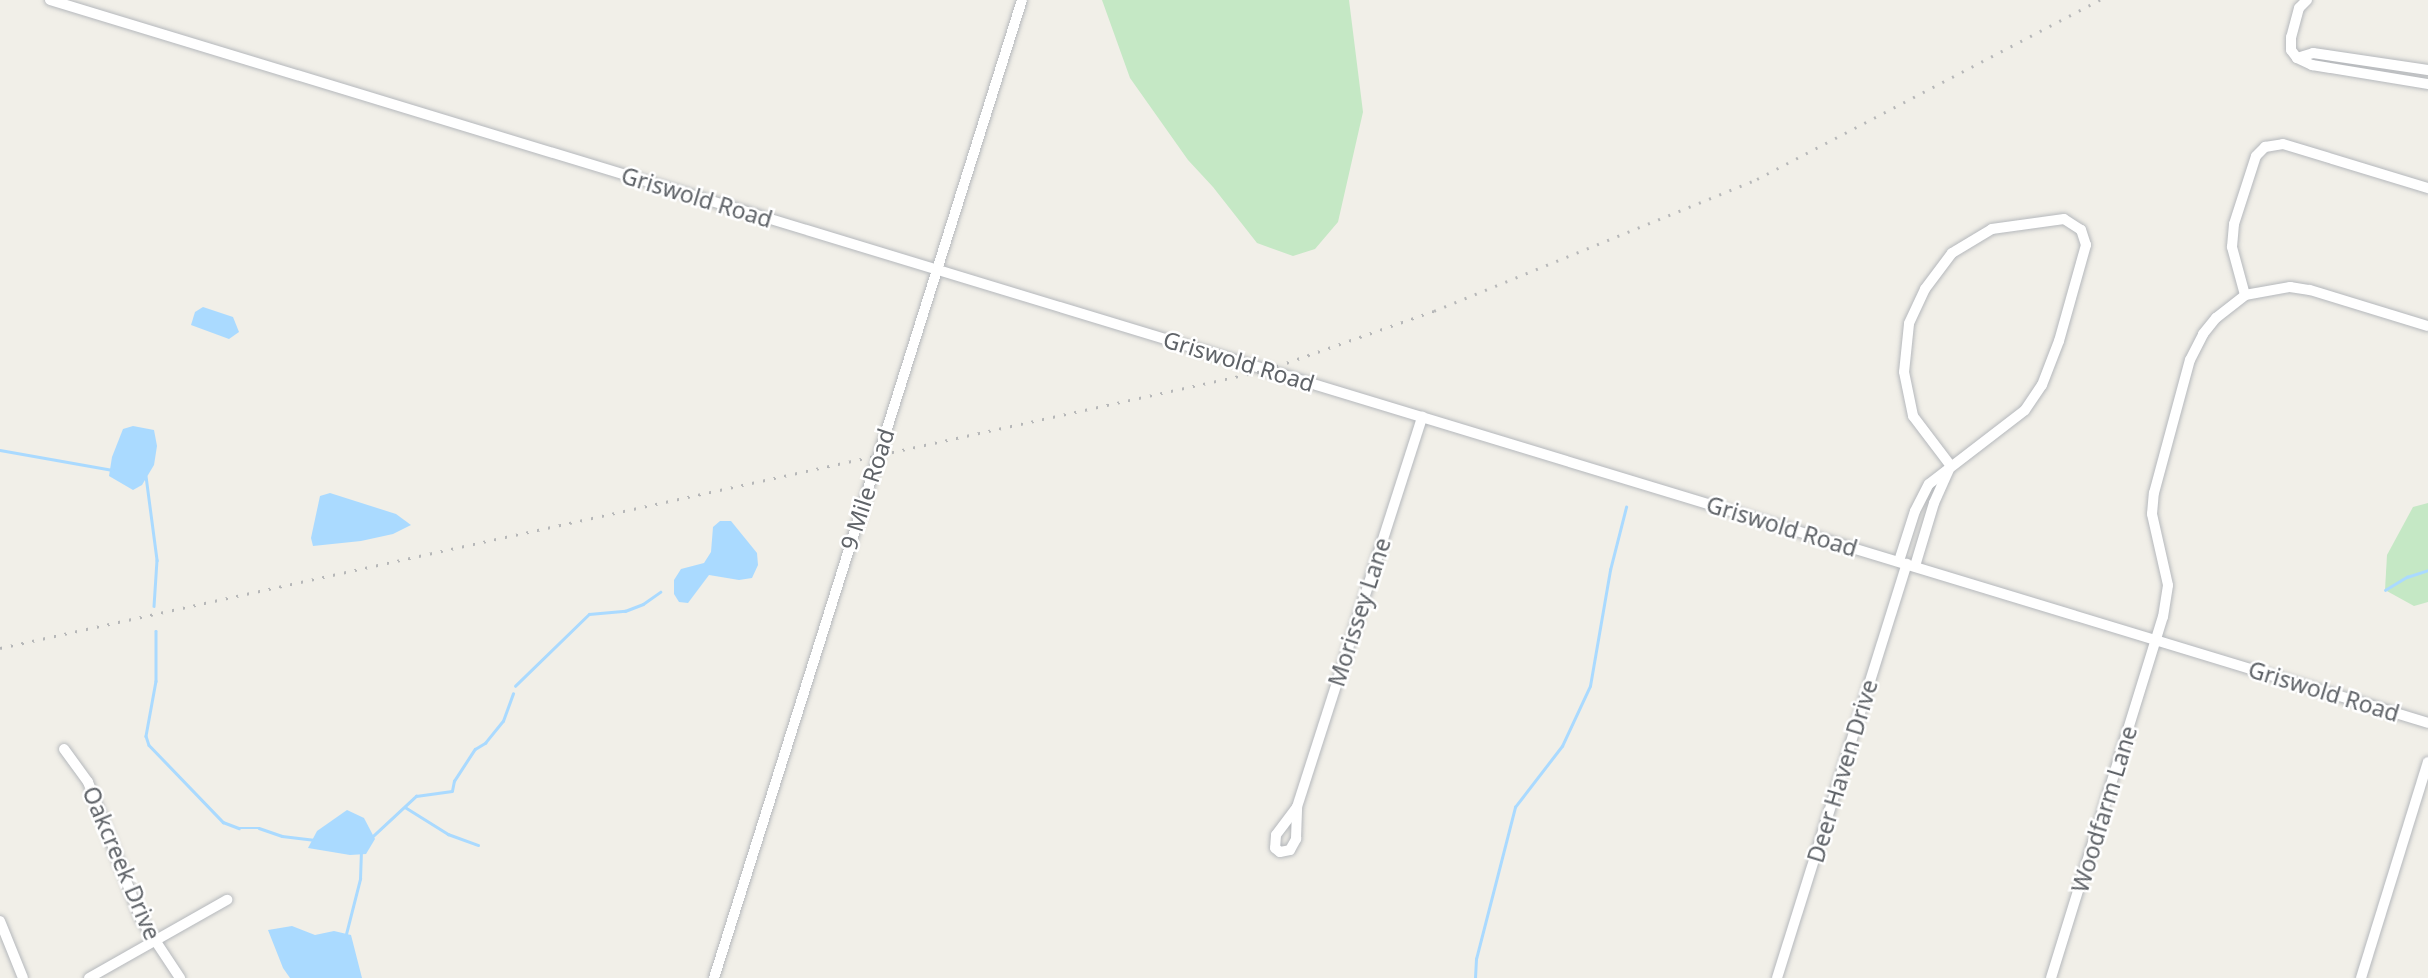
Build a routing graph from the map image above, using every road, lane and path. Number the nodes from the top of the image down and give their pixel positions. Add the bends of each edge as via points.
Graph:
1 (50, 0) edge
2 (1022, 0) edge
3 (2307, 0) edge
4 (2297, 58) junction
5 (2428, 70) edge
6 (2428, 84) edge
7 (2428, 188) edge
8 (938, 270) junction
9 (2245, 295) junction
10 (2428, 326) edge
11 (1422, 417) junction
12 (1951, 466) junction
13 (1907, 564) junction
14 (2155, 640) junction
15 (2428, 723) edge
16 (64, 749) dead end
17 (2428, 762) edge
18 (1297, 807) dead end
19 (226, 900) dead end
20 (0, 921) edge
21 (153, 939) junction
22 (23, 978) edge
23 (89, 978) edge
24 (180, 978) edge
25 (714, 978) edge
26 (1777, 978) edge
27 (2051, 978) edge
28 (2361, 978) edge

1 - 8 street, Griswold Road
2 - 8 street, 9 Mile Road
3 - 4 street via 2299,8 2291,37 2291,50
4 - 5 street via 2313,53
4 - 6 street via 2312,65
7 - 9 street via 2283,144 2265,146 2256,156 2234,224 2232,247
8 - 11 street, Griswold Road
8 - 25 street, 9 Mile Road
9 - 10 street via 2290,288 2310,290
9 - 14 street, Woodfarm Lane via 2216,318 2190,360 2154,492 2152,514 2168,585
11 - 13 street, Griswold Road
11 - 18 street, Morissey Lane
12 - 12 street via 1913,416 1904,372 1909,324 1925,289 1952,253 1992,229 2064,219 2081,230 2086,245 2042,385 2025,410
12 - 13 street
12 - 13 street via 1929,484 1919,502
13 - 14 street, Griswold Road
13 - 26 street, Deer Haven Drive
14 - 15 street, Griswold Road
14 - 27 street, Woodfarm Lane
16 - 21 street, Oakcreek Drive via 88,782 130,894
17 - 28 street
19 - 21 street
20 - 22 street
21 - 23 street
21 - 24 street, Oakcreek Drive

